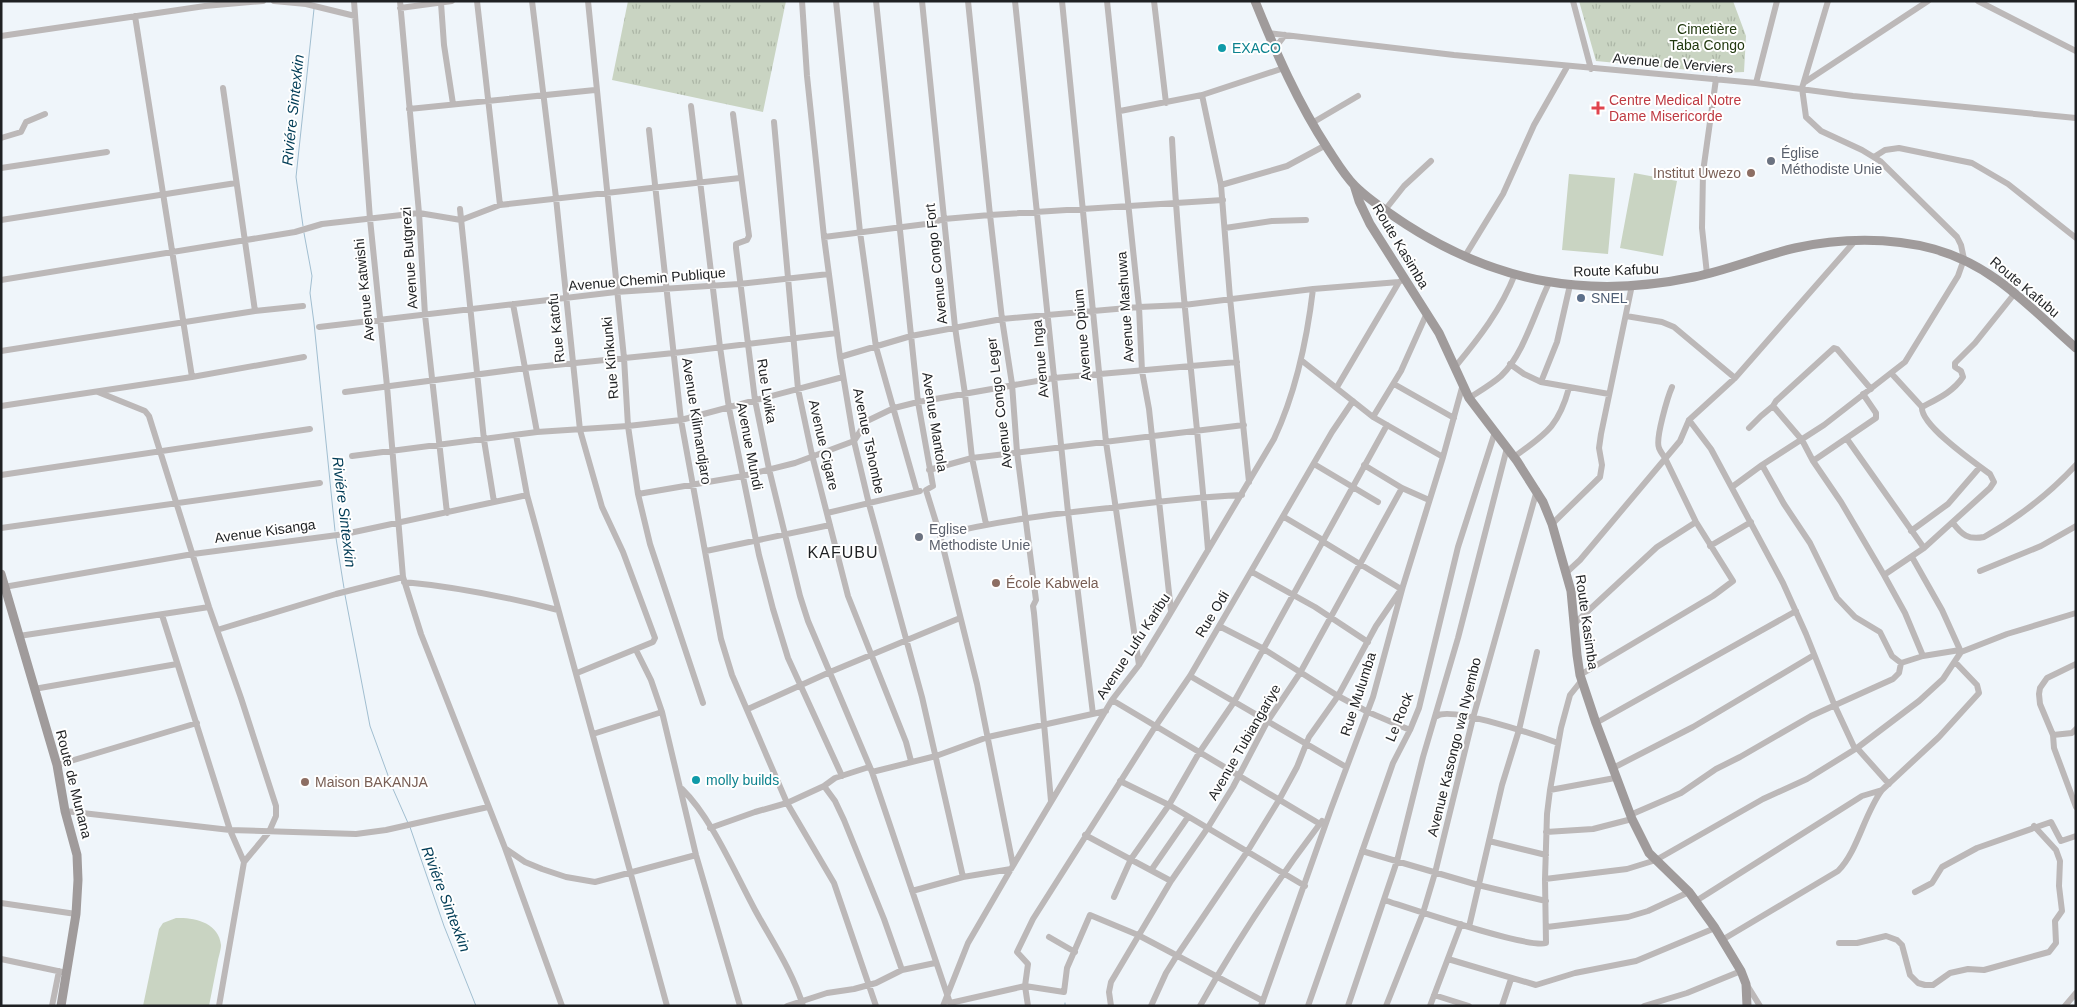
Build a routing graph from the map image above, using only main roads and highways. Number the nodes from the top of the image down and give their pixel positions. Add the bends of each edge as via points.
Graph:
1 (1255, 1) edge
2 (1354, 185) junction
3 (2076, 348) edge
4 (1, 574) edge
5 (61, 1006) edge
6 (1747, 1006) edge

1 - 2 main road, Route Kafubu via 1300,104
2 - 3 main road, Route Kafubu via 1428,238 1490,267 1549,283 1605,287 1658,283 1707,274 1796,248 1854,241 1926,247 1981,268 2015,293
2 - 6 main road, Route Kasimba via 1370,224 1402,280 1439,333 1469,398 1537,490 1567,572 1581,678 1615,778 1642,841 1696,901 1741,971 1746,984
4 - 5 main road, Route de Munana via 57,764 77,855 76,914 63,972

